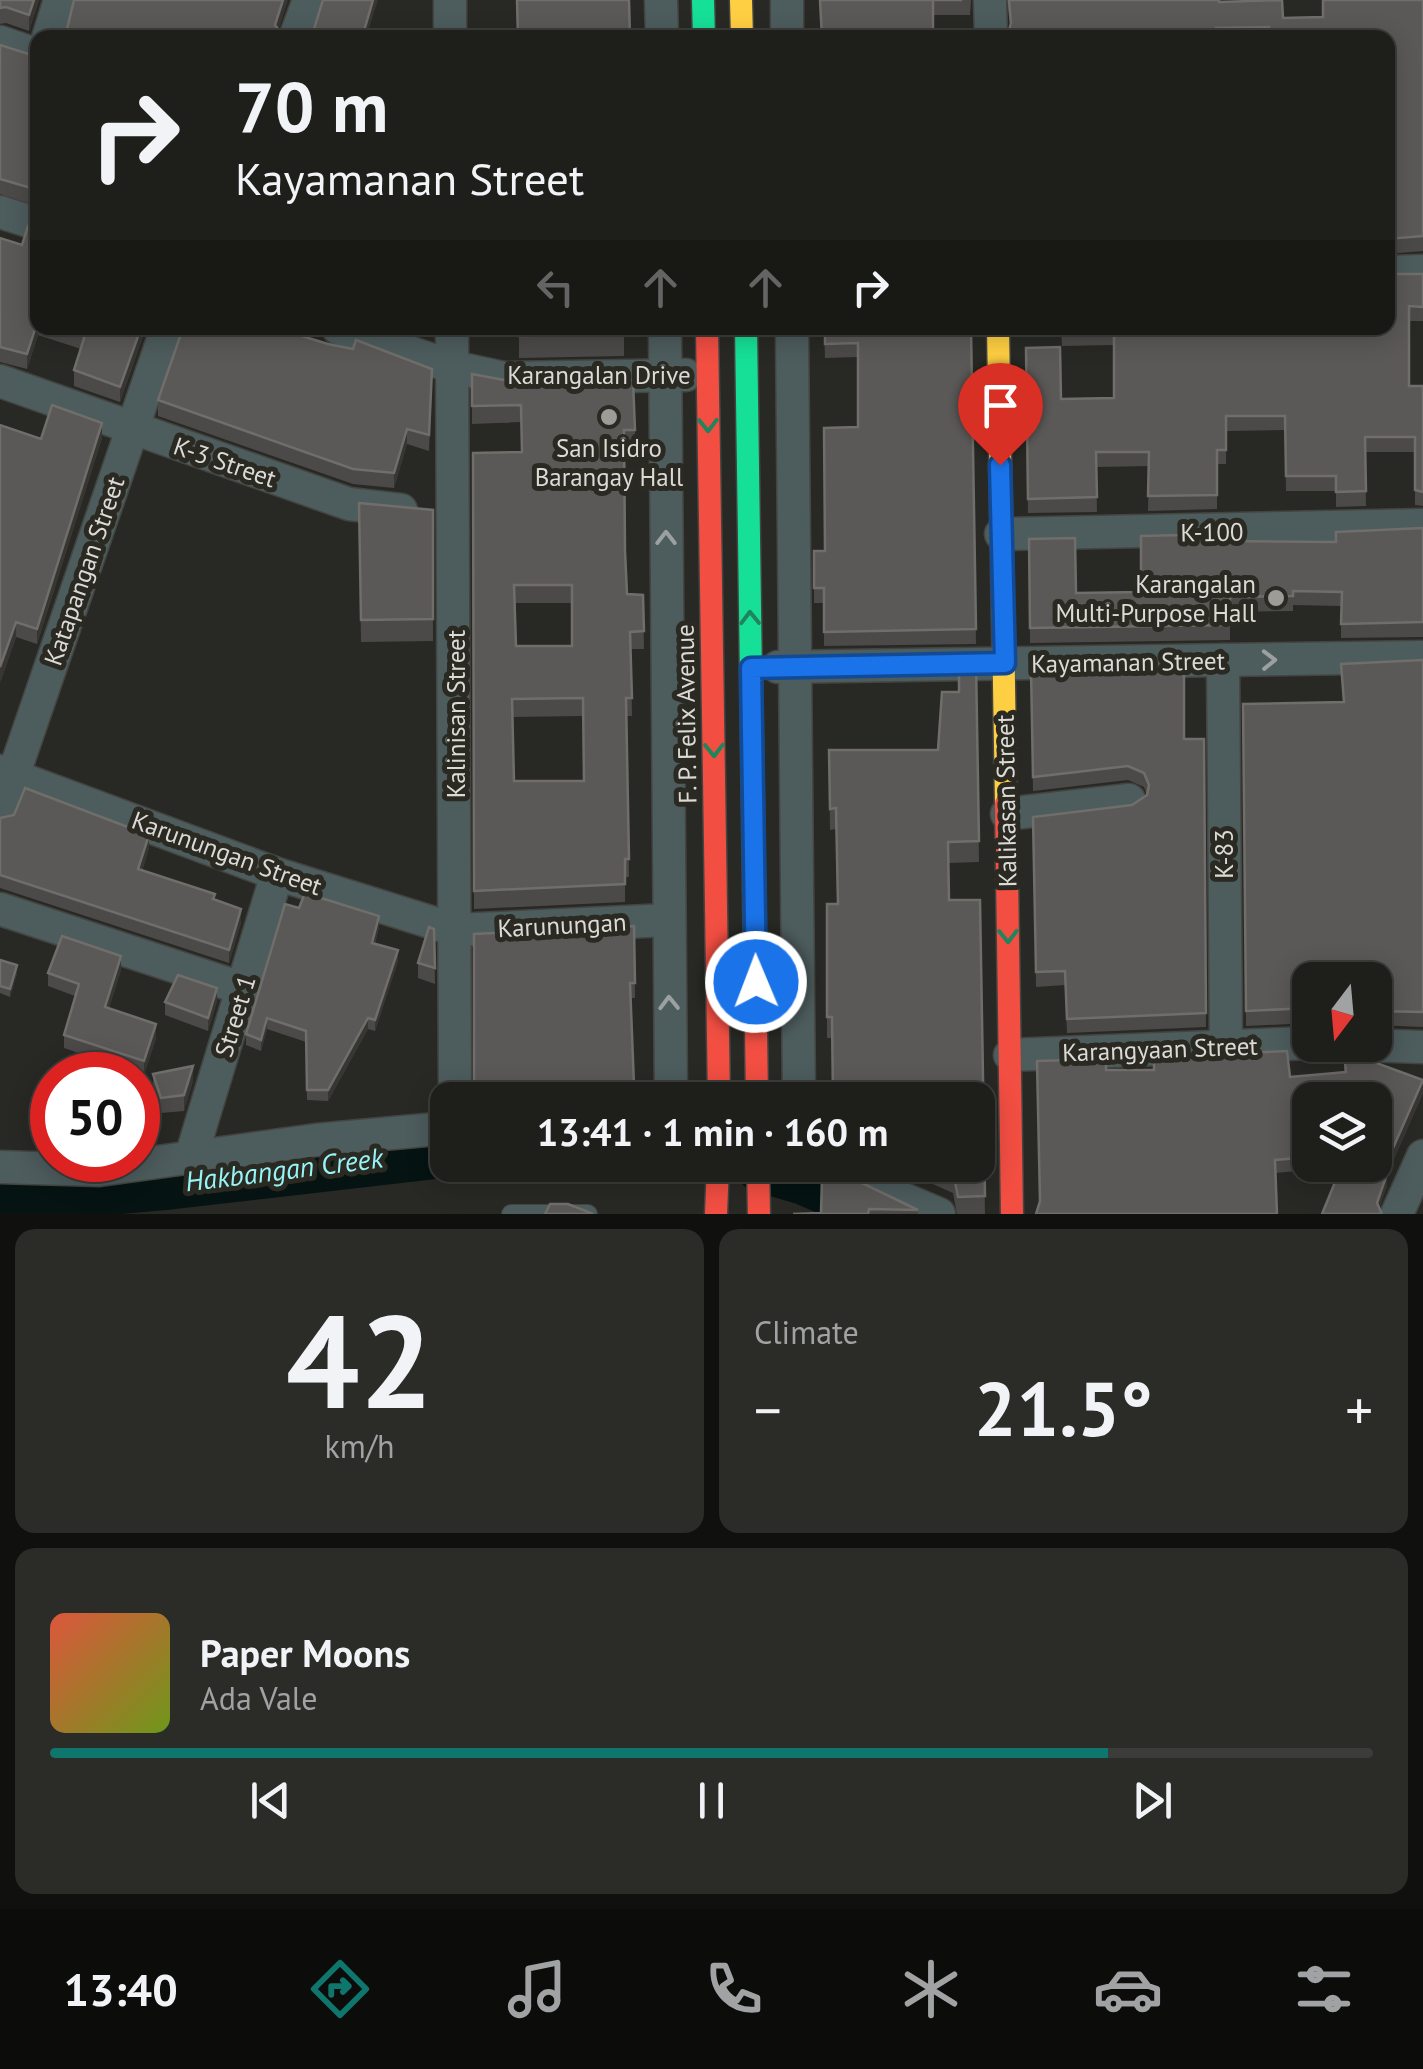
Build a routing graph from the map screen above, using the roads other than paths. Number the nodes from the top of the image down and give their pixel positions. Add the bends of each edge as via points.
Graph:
1 (60, 0) edge
2 (309, 0) edge
3 (450, 0) edge
4 (661, 0) edge
5 (704, 0) edge
6 (741, 0) edge
7 (787, 0) edge
8 (990, 0) edge
9 (51, 30) edge
10 (298, 30) edge
11 (450, 30) edge
12 (662, 30) edge
13 (704, 30) edge
14 (742, 30) edge
15 (787, 30) edge
16 (991, 30) edge
17 (0, 42) edge
18 (30, 51) edge
19 (0, 212) edge
20 (30, 221) edge
21 (1423, 270) edge
22 (1395, 272) edge
23 (164, 335) edge
24 (359, 335) edge
25 (452, 335) edge
26 (666, 335) edge
27 (707, 335) edge
28 (746, 335) edge
29 (792, 335) edge
30 (998, 335) edge
31 (453, 367) junction
32 (708, 374) junction
33 (747, 374) junction
34 (665, 376) junction
35 (2, 388) edge
36 (132, 431) junction
37 (456, 514) junction
38 (1423, 525) edge
39 (1002, 534) junction
40 (1423, 658) edge
41 (1223, 660) junction
42 (1005, 663) junction
43 (798, 667) junction
44 (712, 668) junction
45 (751, 668) junction
46 (6, 773) edge
47 (1129, 800) dead end
48 (0, 814) edge
49 (1006, 814) junction
50 (277, 874) junction
51 (0, 909) edge
52 (668, 920) junction
53 (456, 930) junction
54 (244, 989) junction
55 (1292, 1044) edge
56 (1392, 1046) edge
57 (1226, 1047) junction
58 (1423, 1047) edge
59 (1010, 1055) junction
60 (454, 1082) edge
61 (670, 1082) edge
62 (720, 1082) edge
63 (757, 1082) edge
64 (799, 1082) edge
65 (430, 1130) edge
66 (1423, 1156) edge
67 (191, 1157) junction
68 (0, 1167) edge
69 (717, 1182) edge
70 (758, 1182) edge
71 (864, 1182) edge
72 (511, 1214) edge
73 (588, 1214) edge
74 (716, 1214) edge
75 (759, 1214) edge
76 (939, 1214) edge
77 (1012, 1214) edge
78 (1396, 1214) edge

1 - 9 street
2 - 10 street
3 - 11 street
4 - 12 street
5 - 13 main road
6 - 14 main road
7 - 15 street
8 - 16 street
17 - 18 street
19 - 20 street
21 - 22 street
23 - 36 street, Katapangan Street
24 - 31 street, Karangalan Drive
25 - 31 street, Kalinisan Street
26 - 34 street
27 - 32 main road, F. P. Felix Avenue
28 - 33 main road
29 - 43 street
30 - 39 main road, Kalikasan Street
31 - 34 street, Karangalan Drive via 504,378
31 - 37 street, Kalinisan Street
32 - 33 street, Karangalan Drive
32 - 34 street, Karangalan Drive
32 -> 44 main road, F. P. Felix Avenue
45 -> 33 main road
52 -> 34 street
35 - 36 street, K-3 Street
36 - 37 street, K-3 Street via 349,504
36 - 46 street, Katapangan Street
37 - 53 street, Kalinisan Street
38 - 39 street, K-100
39 - 42 main road, Kalikasan Street
41 -> 40 street, Kayamanan Street
41 - 42 street, Kayamanan Street
41 - 57 street, K-83
42 - 43 street, Kayamanan Street
42 - 49 main road, Kalikasan Street
43 - 45 street, Kayamanan Street
43 - 64 street
44 - 45 street, Kayamanan Street
44 -> 62 main road, F. P. Felix Avenue
45 - 63 main road
46 - 48 street, Katapangan Street
46 - 50 street, Karunungan Street
47 - 49 street
49 -> 59 main road, Kalikasan Street
50 - 53 street, Karunungan Street
50 - 54 street, Street 1
51 - 54 street
52 - 53 street, Karunungan
61 -> 52 street
53 - 60 street, Kalinisan Street
54 - 67 street, Street 1
55 - 57 street, Karangyaan Street
56 - 58 street
57 - 59 street, Karangyaan Street
59 - 77 main road, Kalikasan Street
65 - 67 street
66 - 78 street
67 - 68 street via 99,1170
69 - 74 main road
70 - 75 main road
71 - 76 street
72 - 73 lane

